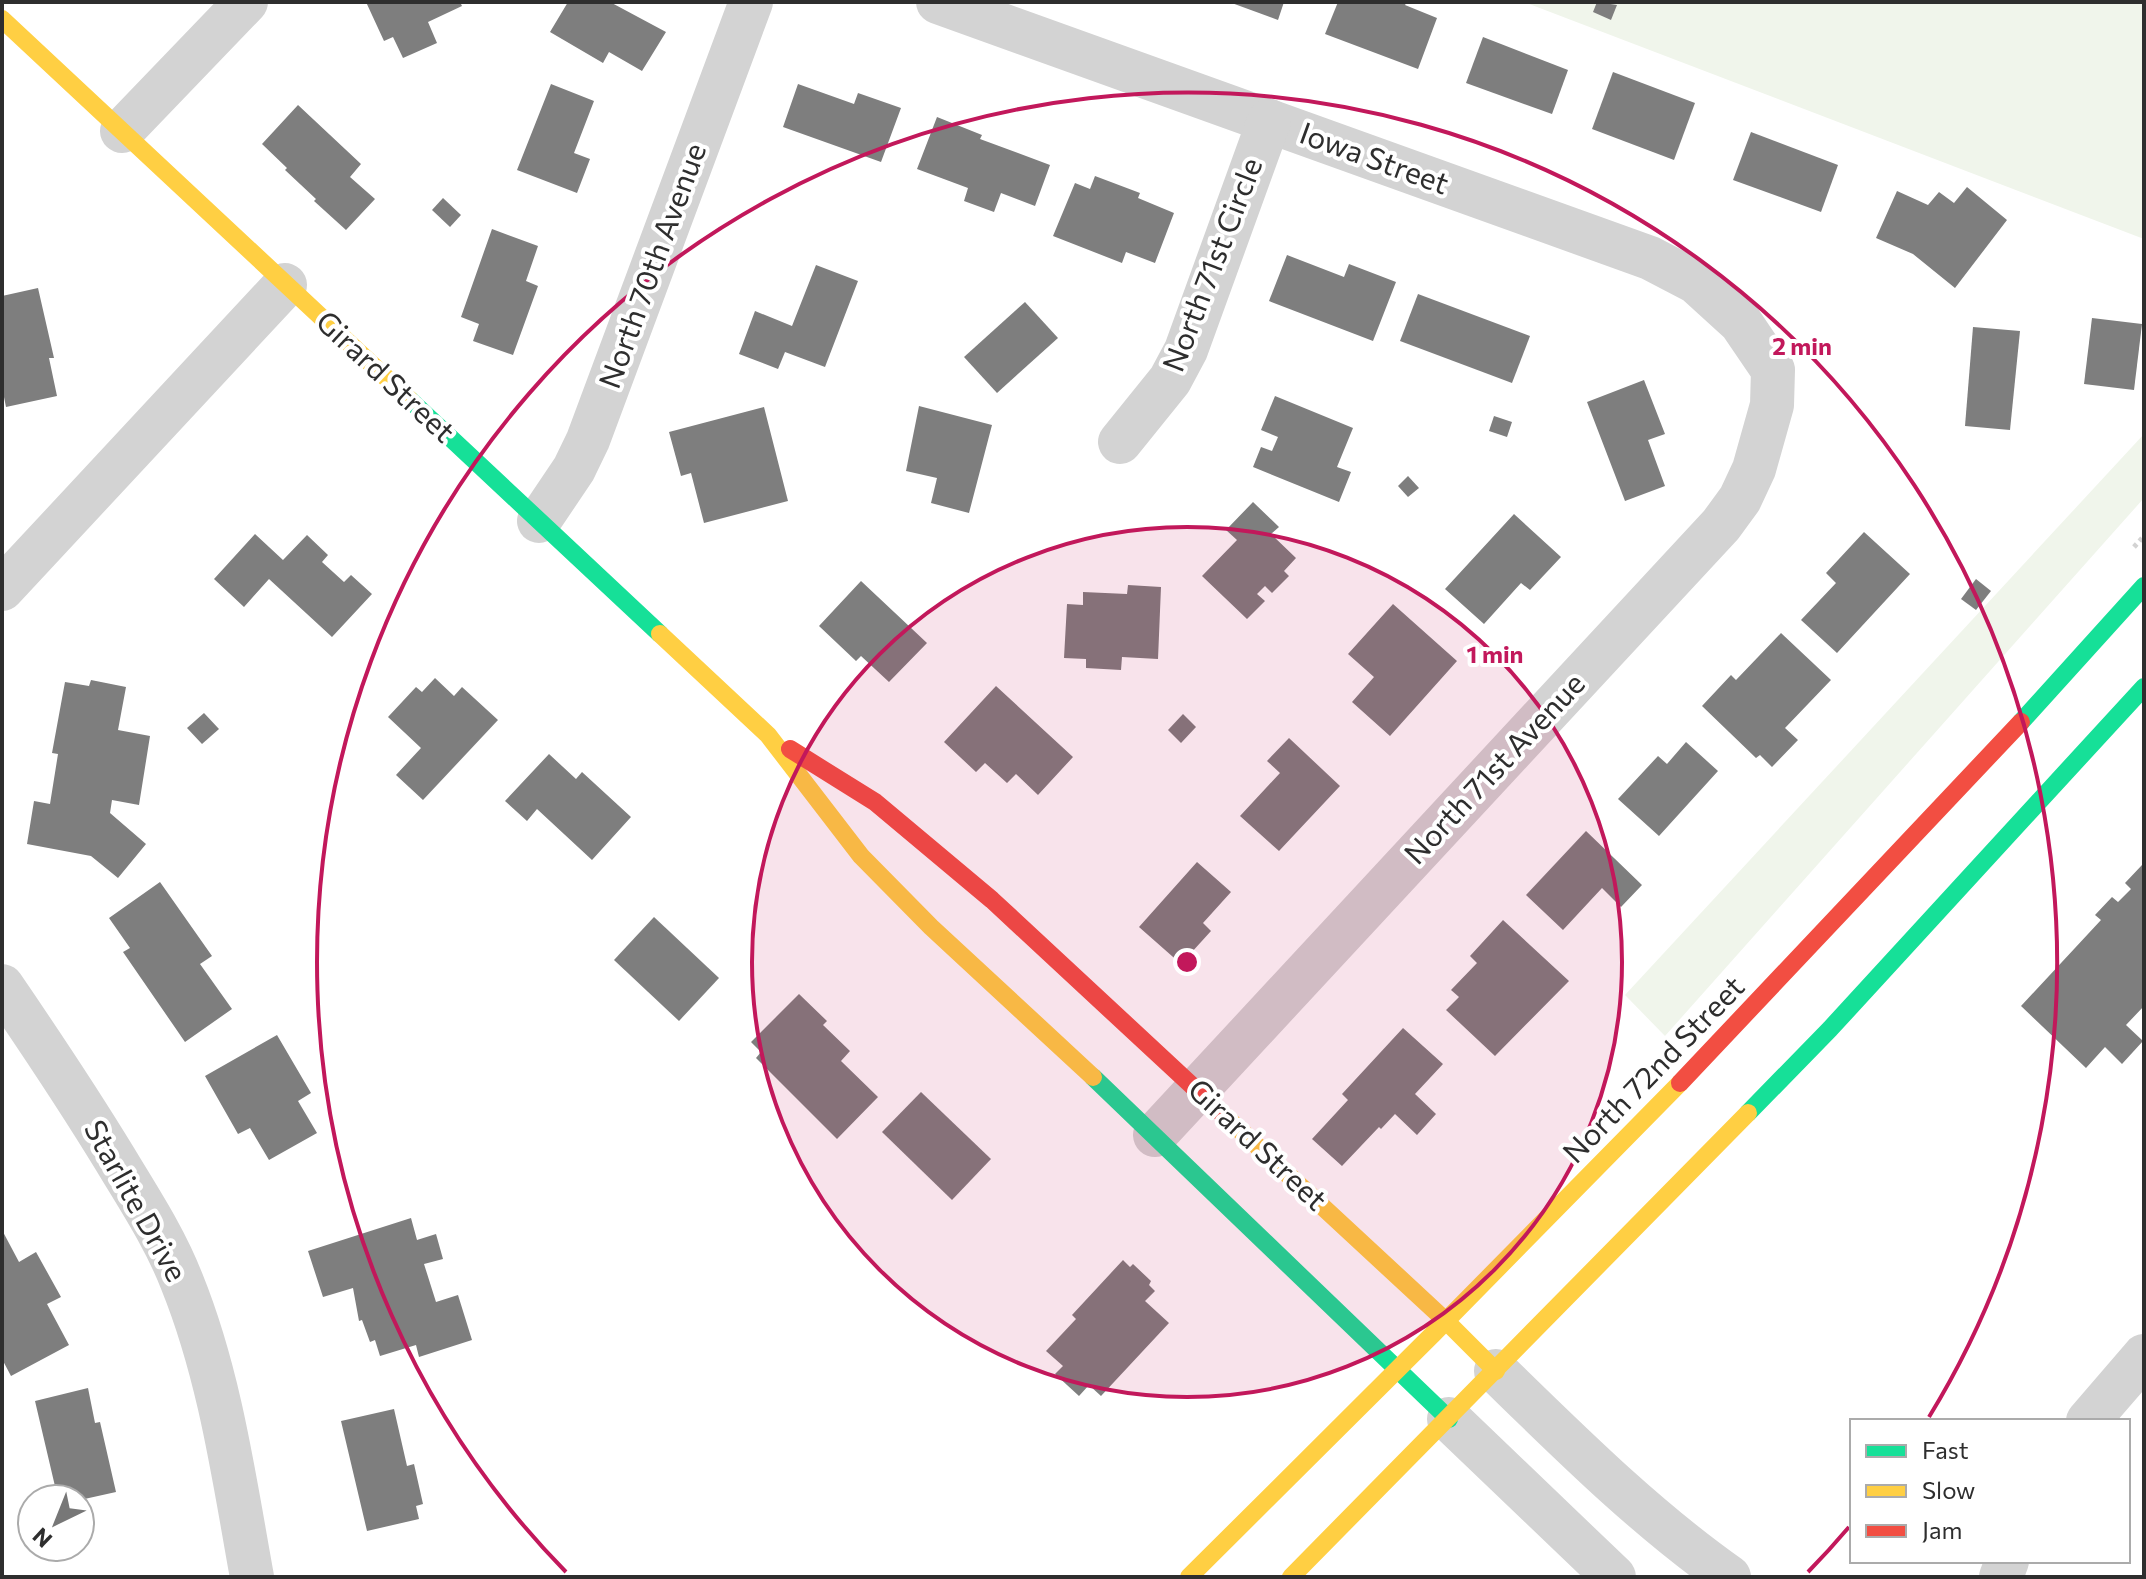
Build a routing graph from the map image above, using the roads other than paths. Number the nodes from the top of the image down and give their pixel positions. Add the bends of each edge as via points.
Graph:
1 (246, 2) edge
2 (751, 2) edge
3 (938, 2) edge
4 (2, 19) edge
5 (1269, 121) junction
6 (122, 131) junction
7 (285, 285) junction
8 (1773, 370) joint
9 (1120, 442) dead end
10 (539, 521) junction
11 (2144, 586) edge
12 (2, 589) edge
13 (2144, 687) edge
14 (768, 735) junction
15 (2, 986) edge
16 (1197, 1089) junction
17 (1155, 1135) junction
18 (1447, 1322) junction
19 (2144, 1356) edge
20 (1399, 1370) junction
21 (1496, 1371) junction
22 (1449, 1419) junction
23 (2090, 1419) edge
24 (252, 1577) edge
25 (1189, 1577) edge
26 (1291, 1577) edge
27 (1614, 1577) edge
28 (1729, 1577) edge

1 - 6 street
2 - 10 street, North 70th Avenue via 588,440
3 - 5 street, Iowa Street
4 - 6 street, Girard Street
5 - 8 street, Iowa Street via 1676,269 1741,323
5 - 9 street, North 71st Circle via 1186,350 1170,380
6 - 7 street, Girard Street
7 - 10 street, Girard Street
7 - 12 street
8 - 16 street, North 71st Avenue via 1772,405 1754,469 1721,525
10 - 14 street, Girard Street
11 - 18 street, North 72nd Street via 1776,984
13 - 21 street via 1830,1029
14 - 16 street, Girard Street via 875,802 936,852
14 - 17 street, Girard Street via 861,856
15 - 24 street, Starlite Drive via 155,1224 182,1280 203,1340 229,1448
16 - 17 street, North 71st Avenue
16 - 18 street, Girard Street
17 - 20 street, Girard Street
18 - 20 street, North 72nd Street
18 - 21 street, Girard Street
19 - 23 street
20 - 22 street, Girard Street
20 - 25 street, North 72nd Street
21 - 22 street
21 - 28 street, Girard Street via 1604,1475
22 - 26 street
22 - 27 street, Girard Street

